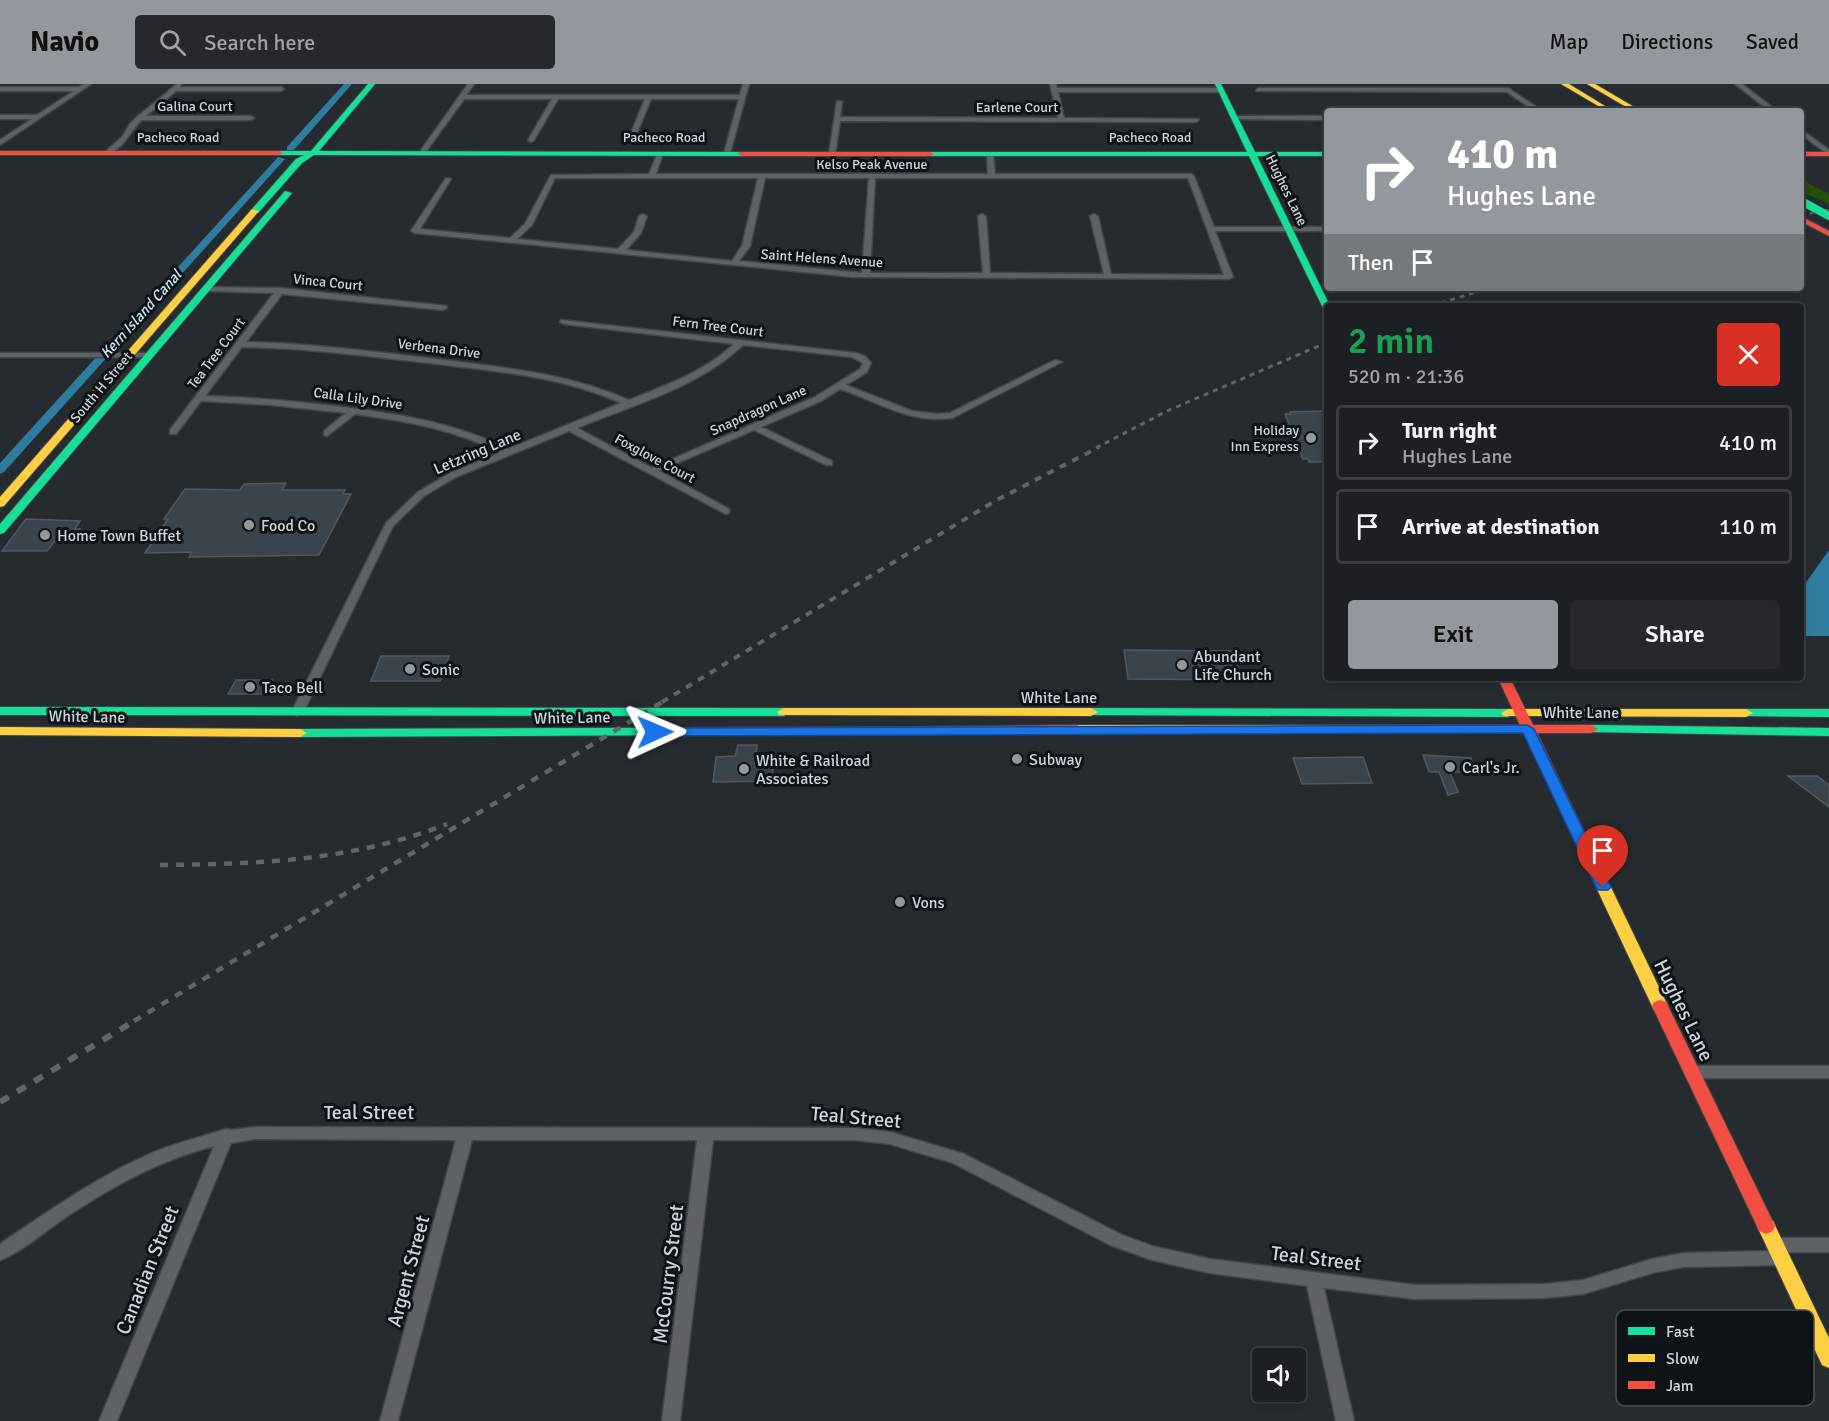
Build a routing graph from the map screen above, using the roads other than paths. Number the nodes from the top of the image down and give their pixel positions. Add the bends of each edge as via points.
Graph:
1 (372, 84) edge
2 (471, 84) edge
3 (746, 84) edge
4 (1564, 84) edge
5 (1590, 84) edge
6 (1738, 84) edge
7 (85, 86) edge
8 (177, 86) edge
9 (1054, 87) edge
10 (1219, 87) edge
11 (1363, 87) edge
12 (0, 89) edge
13 (281, 89) dead end
14 (1258, 90) dead end
15 (462, 97) junction
16 (556, 97) junction
17 (649, 97) junction
18 (743, 97) junction
19 (839, 102) dead end
20 (1535, 108) edge
21 (1606, 108) edge
22 (1633, 108) edge
23 (1770, 108) edge
24 (0, 117) edge
25 (39, 117) junction
26 (139, 118) junction
27 (251, 118) dead end
28 (1234, 118) junction
29 (1324, 118) edge
30 (837, 119) junction
31 (1061, 119) junction
32 (1197, 120) dead end
33 (1804, 134) edge
34 (531, 140) dead end
35 (631, 140) dead end
36 (0, 143) edge
37 (0, 153) edge
38 (108, 153) junction
39 (313, 153) junction
40 (422, 153) junction
41 (660, 153) junction
42 (727, 153) junction
43 (832, 153) junction
44 (990, 154) junction
45 (1251, 154) junction
46 (1324, 154) edge
47 (1804, 154) edge
48 (1829, 154) edge
49 (652, 176) junction
50 (762, 176) junction
51 (872, 176) junction
52 (992, 176) junction
53 (448, 178) dead end
54 (274, 191) junction
55 (1804, 203) edge
56 (269, 216) junction
57 (643, 216) dead end
58 (982, 216) dead end
59 (1094, 216) dead end
60 (1829, 216) edge
61 (1804, 220) edge
62 (1211, 229) junction
63 (1288, 229) junction
64 (1324, 230) edge
65 (1825, 232) edge
66 (511, 241) junction
67 (620, 252) junction
68 (218, 256) junction
69 (733, 264) junction
70 (866, 275) junction
71 (987, 277) junction
72 (1108, 277) junction
73 (208, 289) junction
74 (281, 290) junction
75 (1325, 303) edge
76 (443, 308) dead end
77 (564, 322) dead end
78 (741, 342) junction
79 (240, 344) junction
80 (133, 355) junction
81 (150, 355) junction
82 (2, 357) edge
83 (1058, 362) dead end
84 (867, 363) joint
85 (841, 386) junction
86 (199, 398) junction
87 (630, 404) junction
88 (353, 411) junction
89 (754, 427) junction
90 (571, 428) junction
91 (173, 432) dead end
92 (327, 433) dead end
93 (508, 453) junction
94 (829, 463) dead end
95 (652, 471) junction
96 (0, 504) edge
97 (726, 511) dead end
98 (0, 531) edge
99 (1505, 681) edge
100 (0, 711) edge
101 (184, 712) junction
102 (440, 712) junction
103 (297, 713) junction
104 (591, 713) junction
105 (772, 713) junction
106 (1829, 713) edge
107 (1521, 714) junction
108 (1527, 729) junction
109 (0, 731) edge
110 (78, 732) junction
111 (677, 732) junction
112 (1829, 732) edge
113 (176, 733) junction
114 (282, 733) junction
115 (433, 734) junction
116 (1691, 1072) junction
117 (1829, 1072) edge
118 (466, 1133) junction
119 (706, 1133) junction
120 (226, 1136) junction
121 (1829, 1245) edge
122 (1777, 1251) junction
123 (0, 1253) edge
124 (1314, 1280) junction
125 (1805, 1310) edge
126 (1814, 1328) edge
127 (1829, 1359) edge
128 (108, 1421) edge
129 (389, 1421) edge
130 (671, 1421) edge
131 (1345, 1421) edge

1 - 39 main road, South H Street
2 - 15 street
3 - 18 street
4 - 21 main road
5 - 22 main road
6 - 23 street
7 - 12 street
7 - 25 street
8 - 13 street
8 - 26 street
9 - 10 street
9 - 31 street
10 - 28 main road, Hughes Lane
11 - 14 street
11 - 20 street via 1508,90
15 - 16 street
15 - 40 street
16 - 17 street
16 - 34 street
17 - 18 street
17 - 35 street
18 - 42 street
19 - 30 street
24 - 25 street
25 - 36 street
26 - 27 street, Galina Court
26 - 38 street
28 - 29 street
28 - 45 main road, Hughes Lane
30 - 31 street, Earlene Court
30 - 43 street
31 - 32 street, Earlene Court
33 - 48 street
37 - 38 main road, Pacheco Road
38 - 39 main road, Pacheco Road
39 - 40 main road, Pacheco Road
39 - 54 main road, South H Street via 299,161
39 - 56 main road, South H Street via 314,161
40 - 41 main road, Pacheco Road
41 - 42 main road, Pacheco Road
41 - 49 street
42 - 43 main road, Pacheco Road
43 - 44 main road, Pacheco Road
44 - 45 main road, Pacheco Road
44 - 52 street
45 - 46 main road, Pacheco Road
45 - 63 main road, Hughes Lane
47 - 48 main road
49 - 50 street, Kelso Peak Avenue
49 - 66 street, Kelso Peak Avenue via 554,176 528,225
50 - 51 street, Kelso Peak Avenue
50 - 69 street via 746,246
51 - 52 street, Kelso Peak Avenue
51 - 70 street
52 - 62 street, Kelso Peak Avenue via 1191,176
53 - 66 street, Saint Helens Avenue via 415,231
54 - 56 main road via 262,213
54 - 68 main road, South H Street
55 - 60 main road, bridge
56 - 73 main road, South H Street
57 - 67 street via 637,233
58 - 71 street
59 - 72 street
61 - 65 main road
62 - 63 street
62 - 72 street, Saint Helens Avenue via 1229,277
63 - 64 street
63 - 75 main road, Hughes Lane
66 - 67 street, Saint Helens Avenue
67 - 69 street, Saint Helens Avenue
68 - 73 main road via 203,283
68 - 80 main road, South H Street
69 - 70 street, Saint Helens Avenue
70 - 71 street, Saint Helens Avenue
71 - 72 street, Saint Helens Avenue
73 - 74 street, Vinca Court
73 - 81 main road, South H Street
74 - 76 street, Vinca Court
74 - 79 street, Tea Tree Court
77 - 78 street, Fern Tree Court
78 - 84 street, Fern Tree Court via 853,355
78 - 87 street, Letzring Lane via 703,372
79 - 86 street, Tea Tree Court
79 - 87 street, Verbena Drive via 309,346 537,374 579,382
80 - 81 street
80 - 82 street
80 - 96 main road, South H Street
81 - 98 main road, South H Street
83 - 85 street via 952,415 929,419
84 - 85 street, Snapdragon Lane via 864,370
85 - 89 street, Snapdragon Lane
86 - 88 street, Calla Lily Drive via 262,400
86 - 91 street, Tea Tree Court
87 - 90 street, Letzring Lane
88 - 92 street
88 - 93 street, Calla Lily Drive via 455,429
89 - 94 street
89 - 95 street, Snapdragon Lane
90 - 93 street, Letzring Lane
90 - 95 street, Foxglove Court
93 - 103 street, Letzring Lane via 437,484 397,514
95 - 97 street, Foxglove Court
99 - 107 main road, Hughes Lane
100 - 101 main road, White Lane
101 - 103 main road, White Lane
101 - 110 main road via 110,721
102 - 103 main road, White Lane
102 - 104 main road, White Lane
102 - 114 main road via 324,721
103 - 113 main road
104 - 105 main road, White Lane
104 - 115 main road via 566,721
105 - 107 main road, White Lane
105 - 111 main road via 748,722
106 - 107 main road, White Lane
107 - 108 main road, Hughes Lane
108 - 111 main road, White Lane
108 - 112 main road, White Lane
108 - 116 main road, Hughes Lane
109 - 110 main road, White Lane
110 - 113 main road, White Lane
111 - 115 main road, White Lane
113 - 114 main road, White Lane
114 - 115 main road, White Lane
116 - 117 street
116 - 122 main road, Hughes Lane
118 - 119 street, Teal Street
118 - 120 street, Teal Street
118 - 129 street, Argent Street
119 - 124 street, Teal Street via 855,1134 890,1138 958,1158 1116,1240 1152,1253 1210,1266
119 - 130 street, McCourry Street
120 - 123 street, Teal Street via 180,1146 148,1159
120 - 128 street, Canadian Street
121 - 122 street, Teal Street
122 - 124 street, Teal Street via 1683,1260 1583,1287 1545,1291 1415,1292
122 - 125 main road, Hughes Lane
124 - 131 street
126 - 127 main road, Hughes Lane

